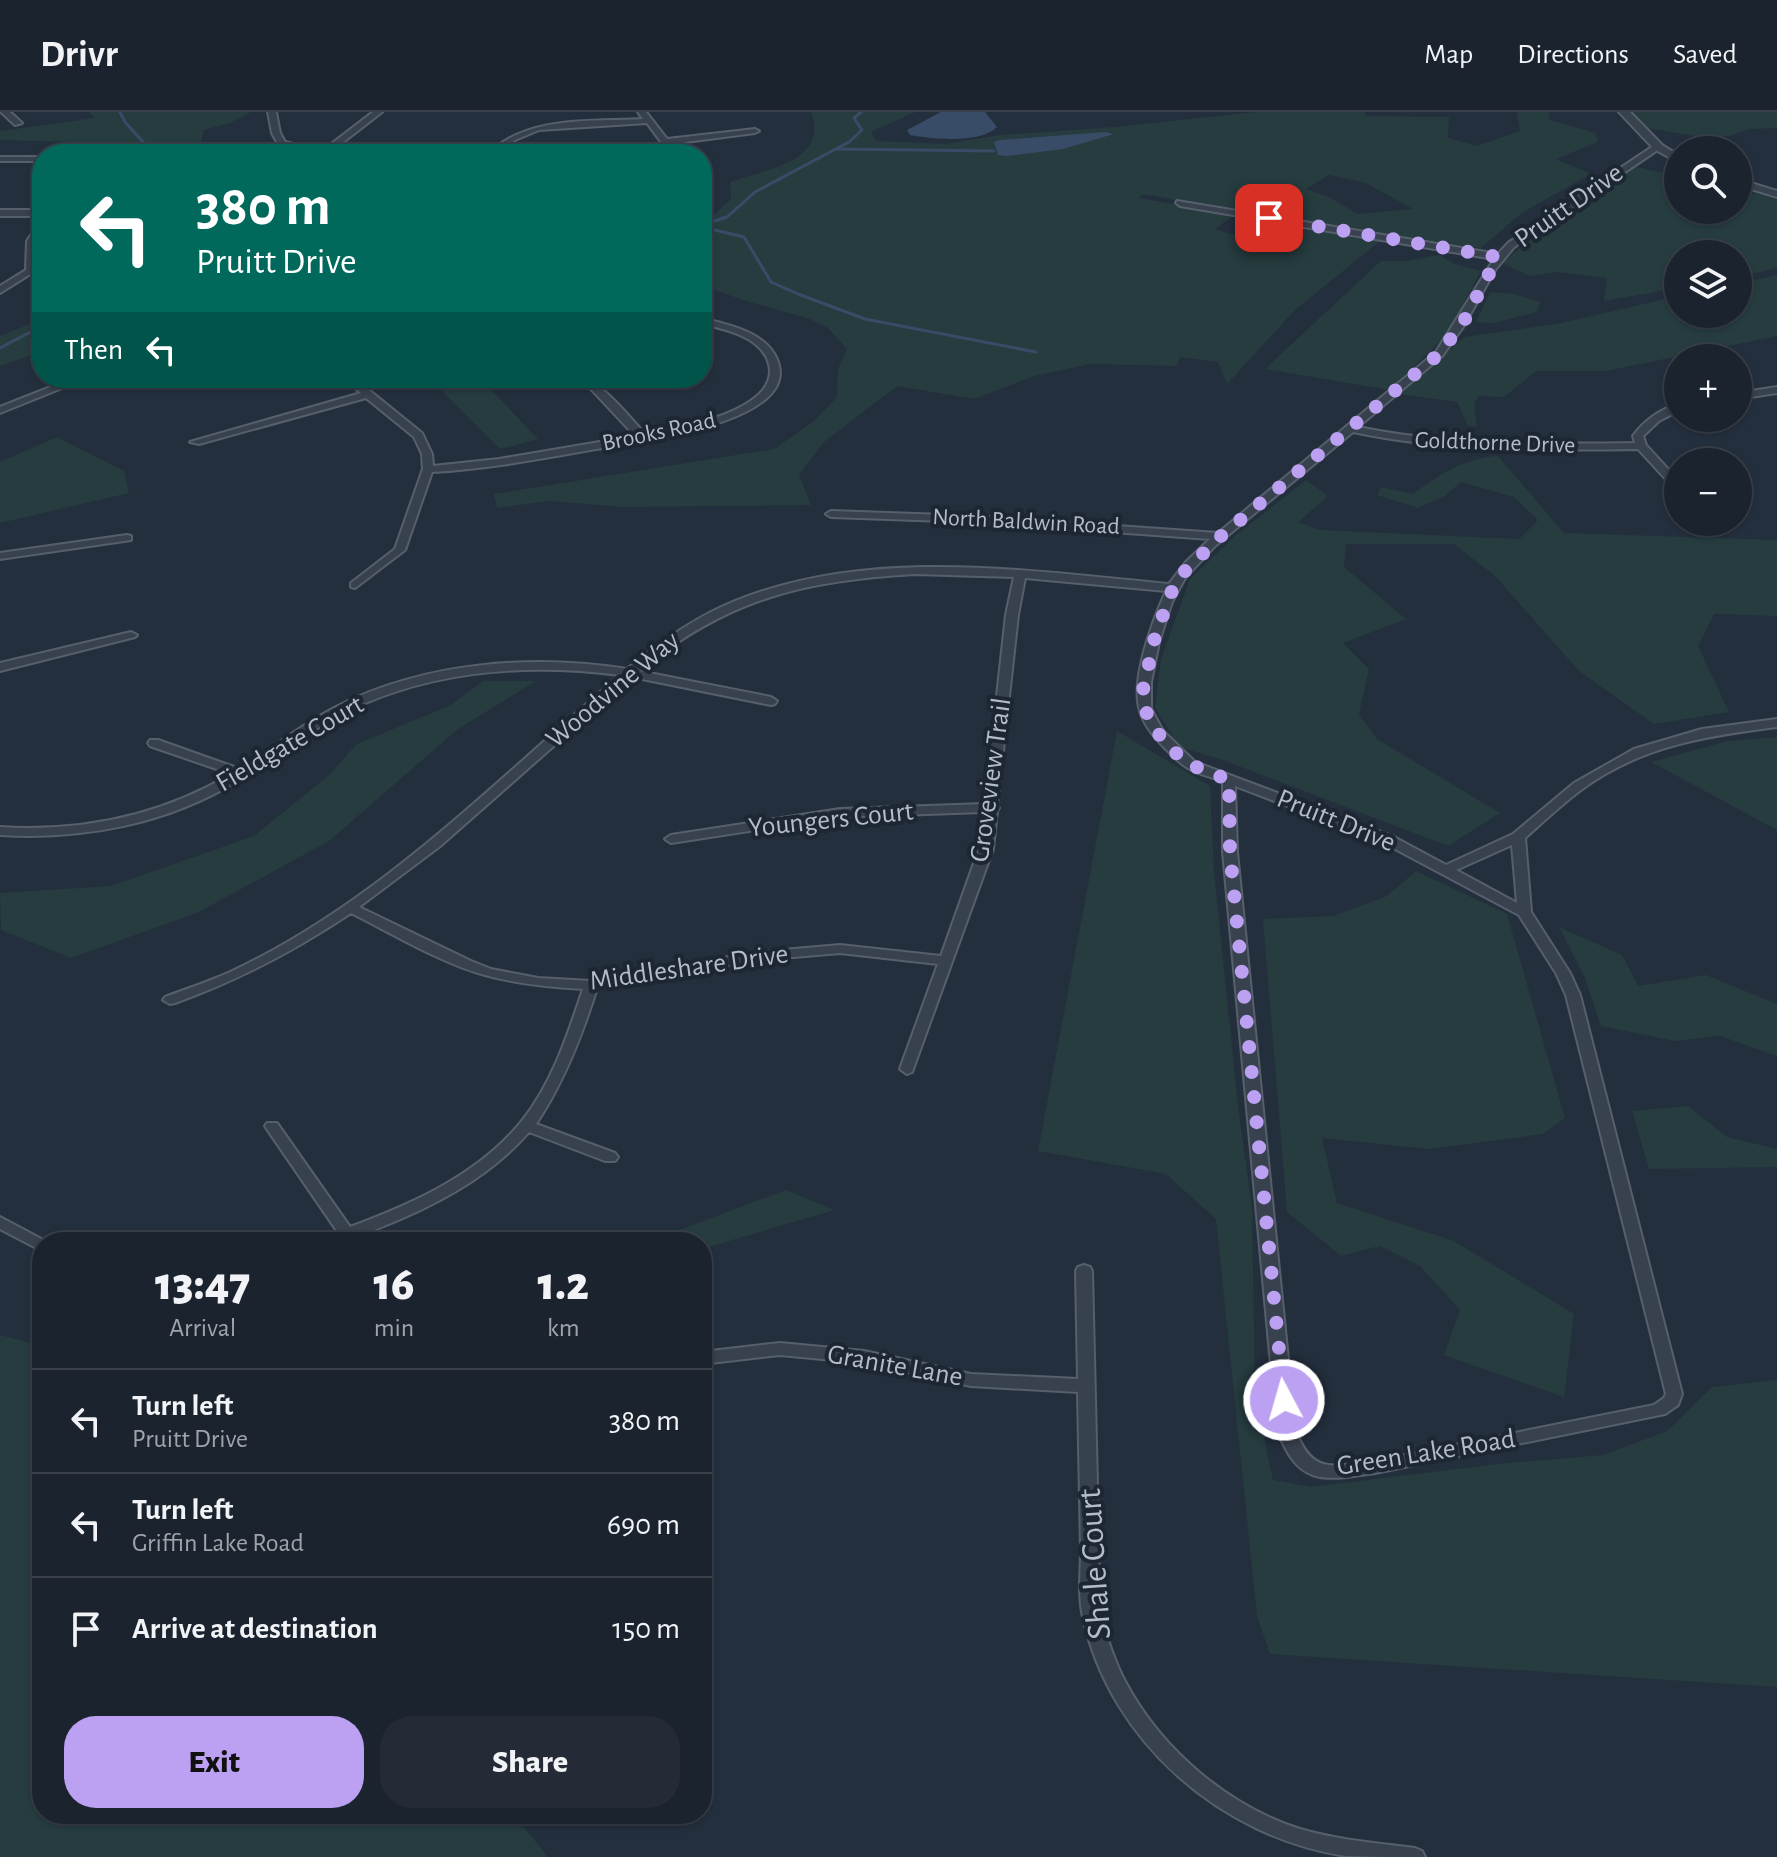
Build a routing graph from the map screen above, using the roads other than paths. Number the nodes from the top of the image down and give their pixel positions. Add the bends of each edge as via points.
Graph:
1 (5, 112) edge
2 (272, 112) edge
3 (378, 112) edge
4 (642, 112) edge
5 (1624, 112) edge
6 (648, 121) junction
7 (18, 123) dead end
8 (755, 131) dead end
9 (664, 142) joint
10 (282, 144) edge
11 (336, 144) edge
12 (504, 144) edge
13 (1658, 147) junction
14 (1664, 151) edge
15 (0, 159) edge
16 (32, 159) edge
17 (1752, 186) edge
18 (1777, 194) edge
19 (1180, 203) dead end
20 (0, 213) edge
21 (32, 213) edge
22 (32, 240) edge
23 (1498, 257) junction
24 (1, 289) edge
25 (712, 324) edge
26 (56, 388) edge
27 (361, 388) edge
28 (595, 388) edge
29 (1777, 390) edge
30 (369, 394) junction
31 (1752, 394) edge
32 (0, 410) edge
33 (1664, 413) edge
34 (1351, 429) junction
35 (642, 437) junction
36 (195, 442) dead end
37 (1641, 446) junction
38 (428, 469) junction
39 (1664, 471) edge
40 (831, 514) dead end
41 (1221, 536) junction
42 (127, 538) dead end
43 (0, 556) edge
44 (1020, 576) junction
45 (355, 585) dead end
46 (1173, 588) junction
47 (131, 635) dead end
48 (0, 667) edge
49 (631, 671) junction
50 (771, 701) dead end
51 (1777, 723) edge
52 (154, 743) dead end
53 (240, 773) junction
54 (1229, 780) junction
55 (993, 808) junction
56 (0, 831) edge
57 (1518, 837) junction
58 (671, 839) dead end
59 (1446, 870) junction
60 (351, 908) junction
61 (1524, 912) junction
62 (945, 961) junction
63 (591, 985) junction
64 (170, 1000) dead end
65 (907, 1069) dead end
66 (272, 1126) dead end
67 (527, 1126) junction
68 (610, 1157) dead end
69 (0, 1222) edge
70 (346, 1232) edge
71 (353, 1232) edge
72 (32, 1242) edge
73 (1084, 1271) dead end
74 (712, 1357) edge
75 (1088, 1386) junction
76 (1332, 1852) edge
77 (1415, 1857) edge

1 - 7 street
2 - 10 street
3 - 11 street
4 - 6 street
5 - 13 street
6 - 9 street
6 - 12 street via 533,129
8 - 9 street
13 - 14 street
13 - 23 street, Pruitt Drive via 1534,227
15 - 16 street
17 - 18 street
19 - 23 street
20 - 21 street
22 - 24 street via 30,271
23 - 34 street, Pruitt Drive via 1452,338
25 - 35 street, Brooks Road via 763,348 775,365 773,382 759,399 731,415
26 - 32 street
27 - 30 street
28 - 35 street
29 - 31 street
30 - 36 street
30 - 38 street via 418,435
33 - 37 street via 1644,427 1638,436
34 - 37 street, Goldthorne Drive via 1458,445
34 - 41 street, Pruitt Drive
35 - 38 street, Brooks Road via 496,464
37 - 39 street
38 - 45 street via 400,550
40 - 41 street, North Baldwin Road
41 - 46 street, Pruitt Drive
42 - 43 street
44 - 46 street, Woodvine Way
44 - 49 street, Woodvine Way via 909,572 791,587 697,622
44 - 55 street, Groveview Trail
46 - 54 street, Pruitt Drive via 1155,637 1144,707 1171,749 1191,765
47 - 48 street
49 - 50 street, Fieldgate Court
49 - 53 street, Fieldgate Court via 534,665 457,673 407,685 338,711
49 - 60 street, Woodvine Way via 433,844
51 - 57 street via 1702,733 1638,752 1578,786
52 - 53 street
53 - 56 street, Fieldgate Court via 185,802 133,819 74,830
54 - 59 street, Pruitt Drive via 1344,821
54 - 61 street, Green Lake Road via 1230,852 1286,1429 1295,1457 1311,1468 1375,1467 1659,1410 1672,1401 1573,995
55 - 58 street, Youngers Court via 840,813
55 - 62 street, Groveview Trail via 986,849
57 - 59 street
57 - 61 street, Green Lake Road
59 - 61 street, Green Lake Road
60 - 63 street, Middleshare Drive via 488,972
60 - 64 street, Woodvine Way via 241,972
62 - 63 street, Middleshare Drive via 840,949 758,956
62 - 65 street, Groveview Trail
63 - 67 street via 557,1080
66 - 70 street
67 - 68 street
67 - 71 street via 451,1186
69 - 72 street
73 - 75 street, Shale Court
74 - 75 street, Granite Lane via 780,1349 864,1357 971,1380
75 - 76 street, Shale Court via 1091,1614 1114,1684 1169,1758 1211,1792 1251,1817
76 - 77 street, Shale Court

